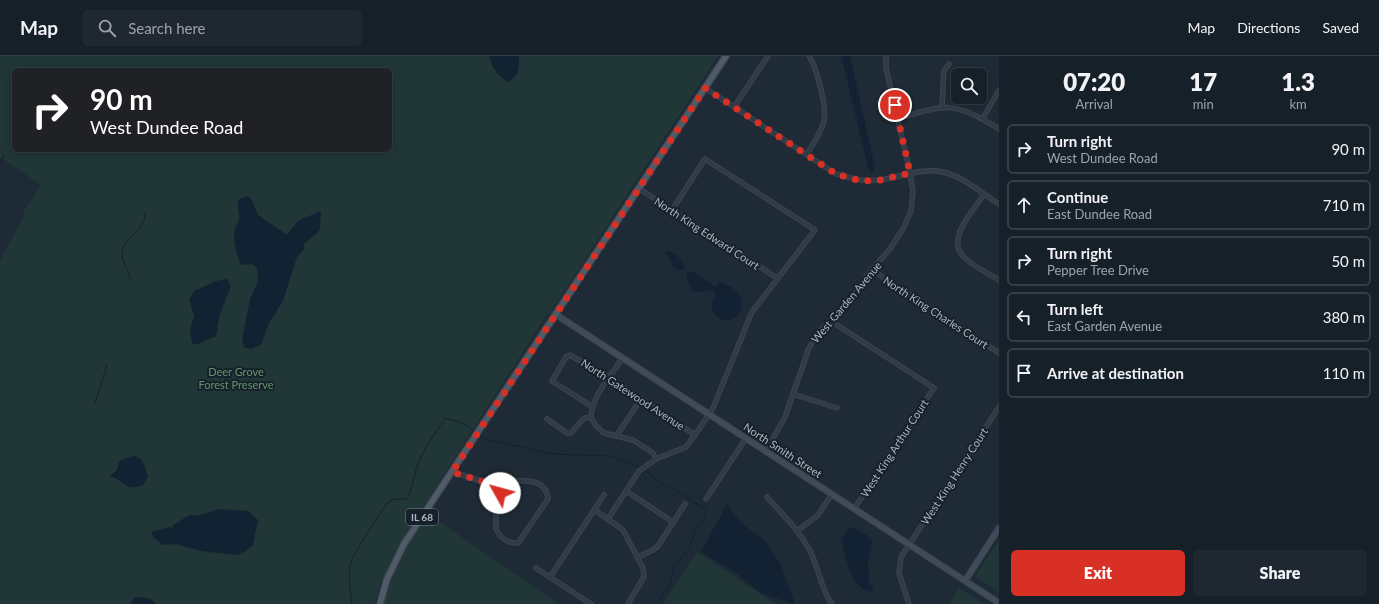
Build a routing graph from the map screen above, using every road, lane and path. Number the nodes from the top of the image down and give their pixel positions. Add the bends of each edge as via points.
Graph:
1 (726, 56) edge
2 (768, 56) edge
3 (809, 56) edge
4 (886, 56) edge
5 (949, 64) dead end
6 (705, 88) junction
7 (999, 90) edge
8 (734, 107) junction
9 (942, 107) junction
10 (898, 118) junction
11 (983, 118) junction
12 (999, 129) edge
13 (807, 154) junction
14 (910, 173) junction
15 (638, 188) junction
16 (984, 194) junction
17 (999, 204) edge
18 (672, 210) junction
19 (872, 270) junction
20 (776, 278) junction
21 (999, 280) edge
22 (555, 314) junction
23 (831, 321) junction
24 (999, 354) edge
25 (623, 357) junction
26 (610, 378) junction
27 (793, 394) junction
28 (641, 400) junction
29 (591, 406) junction
30 (999, 407) edge
31 (837, 408) dead end
32 (709, 414) junction
33 (591, 417) junction
34 (547, 419) dead end
35 (617, 435) junction
36 (695, 435) junction
37 (746, 438) junction
38 (766, 451) junction
39 (656, 459) junction
40 (452, 472) junction
41 (503, 483) junction
42 (494, 485) junction
43 (626, 491) junction
44 (496, 492) junction
45 (832, 494) junction
46 (604, 495) dead end
47 (767, 497) dead end
48 (706, 499) dead end
49 (685, 504) dead end
50 (854, 509) junction
51 (594, 510) junction
52 (608, 519) junction
53 (673, 522) junction
54 (999, 528) edge
55 (797, 531) junction
56 (909, 545) junction
57 (638, 557) junction
58 (536, 568) dead end
59 (550, 577) junction
60 (964, 581) junction
61 (999, 603) edge
62 (380, 604) edge
63 (591, 604) edge
64 (628, 604) edge
65 (832, 604) edge
66 (909, 604) edge

1 - 6 main road, IL 68
2 - 8 street
3 - 13 street via 817,74 825,113 822,130
4 - 10 street, West Garden Avenue
5 - 9 street via 944,71
6 - 8 street
6 - 15 main road, IL 68
7 - 11 street
8 - 13 street
9 - 10 street
9 - 11 street
10 - 14 street, West Garden Avenue
11 - 12 street
13 - 14 street via 836,174 861,181 880,180
14 - 16 street via 926,170 944,172
14 - 19 street, West Garden Avenue via 913,192 911,211 893,244
15 - 18 street, North King Edward Court
15 - 22 main road, IL 68
16 - 17 street
16 - 21 street via 959,232 957,244 964,257
18 - 20 street, North King Edward Court
18 - 20 street via 705,159 814,230
19 - 23 street, West Garden Avenue
19 - 24 street, North King Charles Court
20 - 32 street via 746,324 719,396
22 - 25 street, North Smith Street
22 - 40 main road, IL 68
23 - 27 street, West Garden Avenue via 809,348
23 - 50 street, West King Arthur Court via 934,388
25 - 26 street
25 - 32 street, North Smith Street
26 - 28 street, North Gatewood Avenue
26 - 29 street
26 - 29 street, North Gatewood Avenue via 570,355 566,357 552,381
27 - 31 street
27 - 38 street, West Garden Avenue via 786,417
28 - 35 street
28 - 36 street, North Gatewood Avenue
29 - 33 street
30 - 56 street, West King Henry Court
32 - 36 street
32 - 37 street, North Smith Street
33 - 34 street via 584,418 571,433 567,433
33 - 35 street via 604,433
35 - 39 street via 646,447
36 - 39 street via 686,447
37 - 38 street, North Smith Street
37 - 48 street
38 - 45 street, North Smith Street
39 - 43 street via 639,471
40 - 42 street
40 - 62 main road, IL 68 via 404,544 387,579
41 - 42 street via 498,482
41 - 44 street via 503,492
41 - 44 street via 528,480 543,486 547,492 548,499 518,543 509,543 498,534
42 - 44 street
43 - 52 street
43 - 53 street
45 - 50 street, North Smith Street
45 - 55 street via 818,515
46 - 51 street
47 - 55 street
49 - 53 street
50 - 56 street, North Smith Street
51 - 52 street
51 - 59 street
52 - 57 street via 625,532
53 - 57 street via 658,546
54 - 60 street
55 - 65 street via 810,552 825,594
56 - 60 street, North Smith Street
56 - 66 street, West King Henry Court via 901,557 899,567
57 - 64 street via 644,568 644,577
58 - 59 street
59 - 63 street
60 - 61 street, North Smith Street

